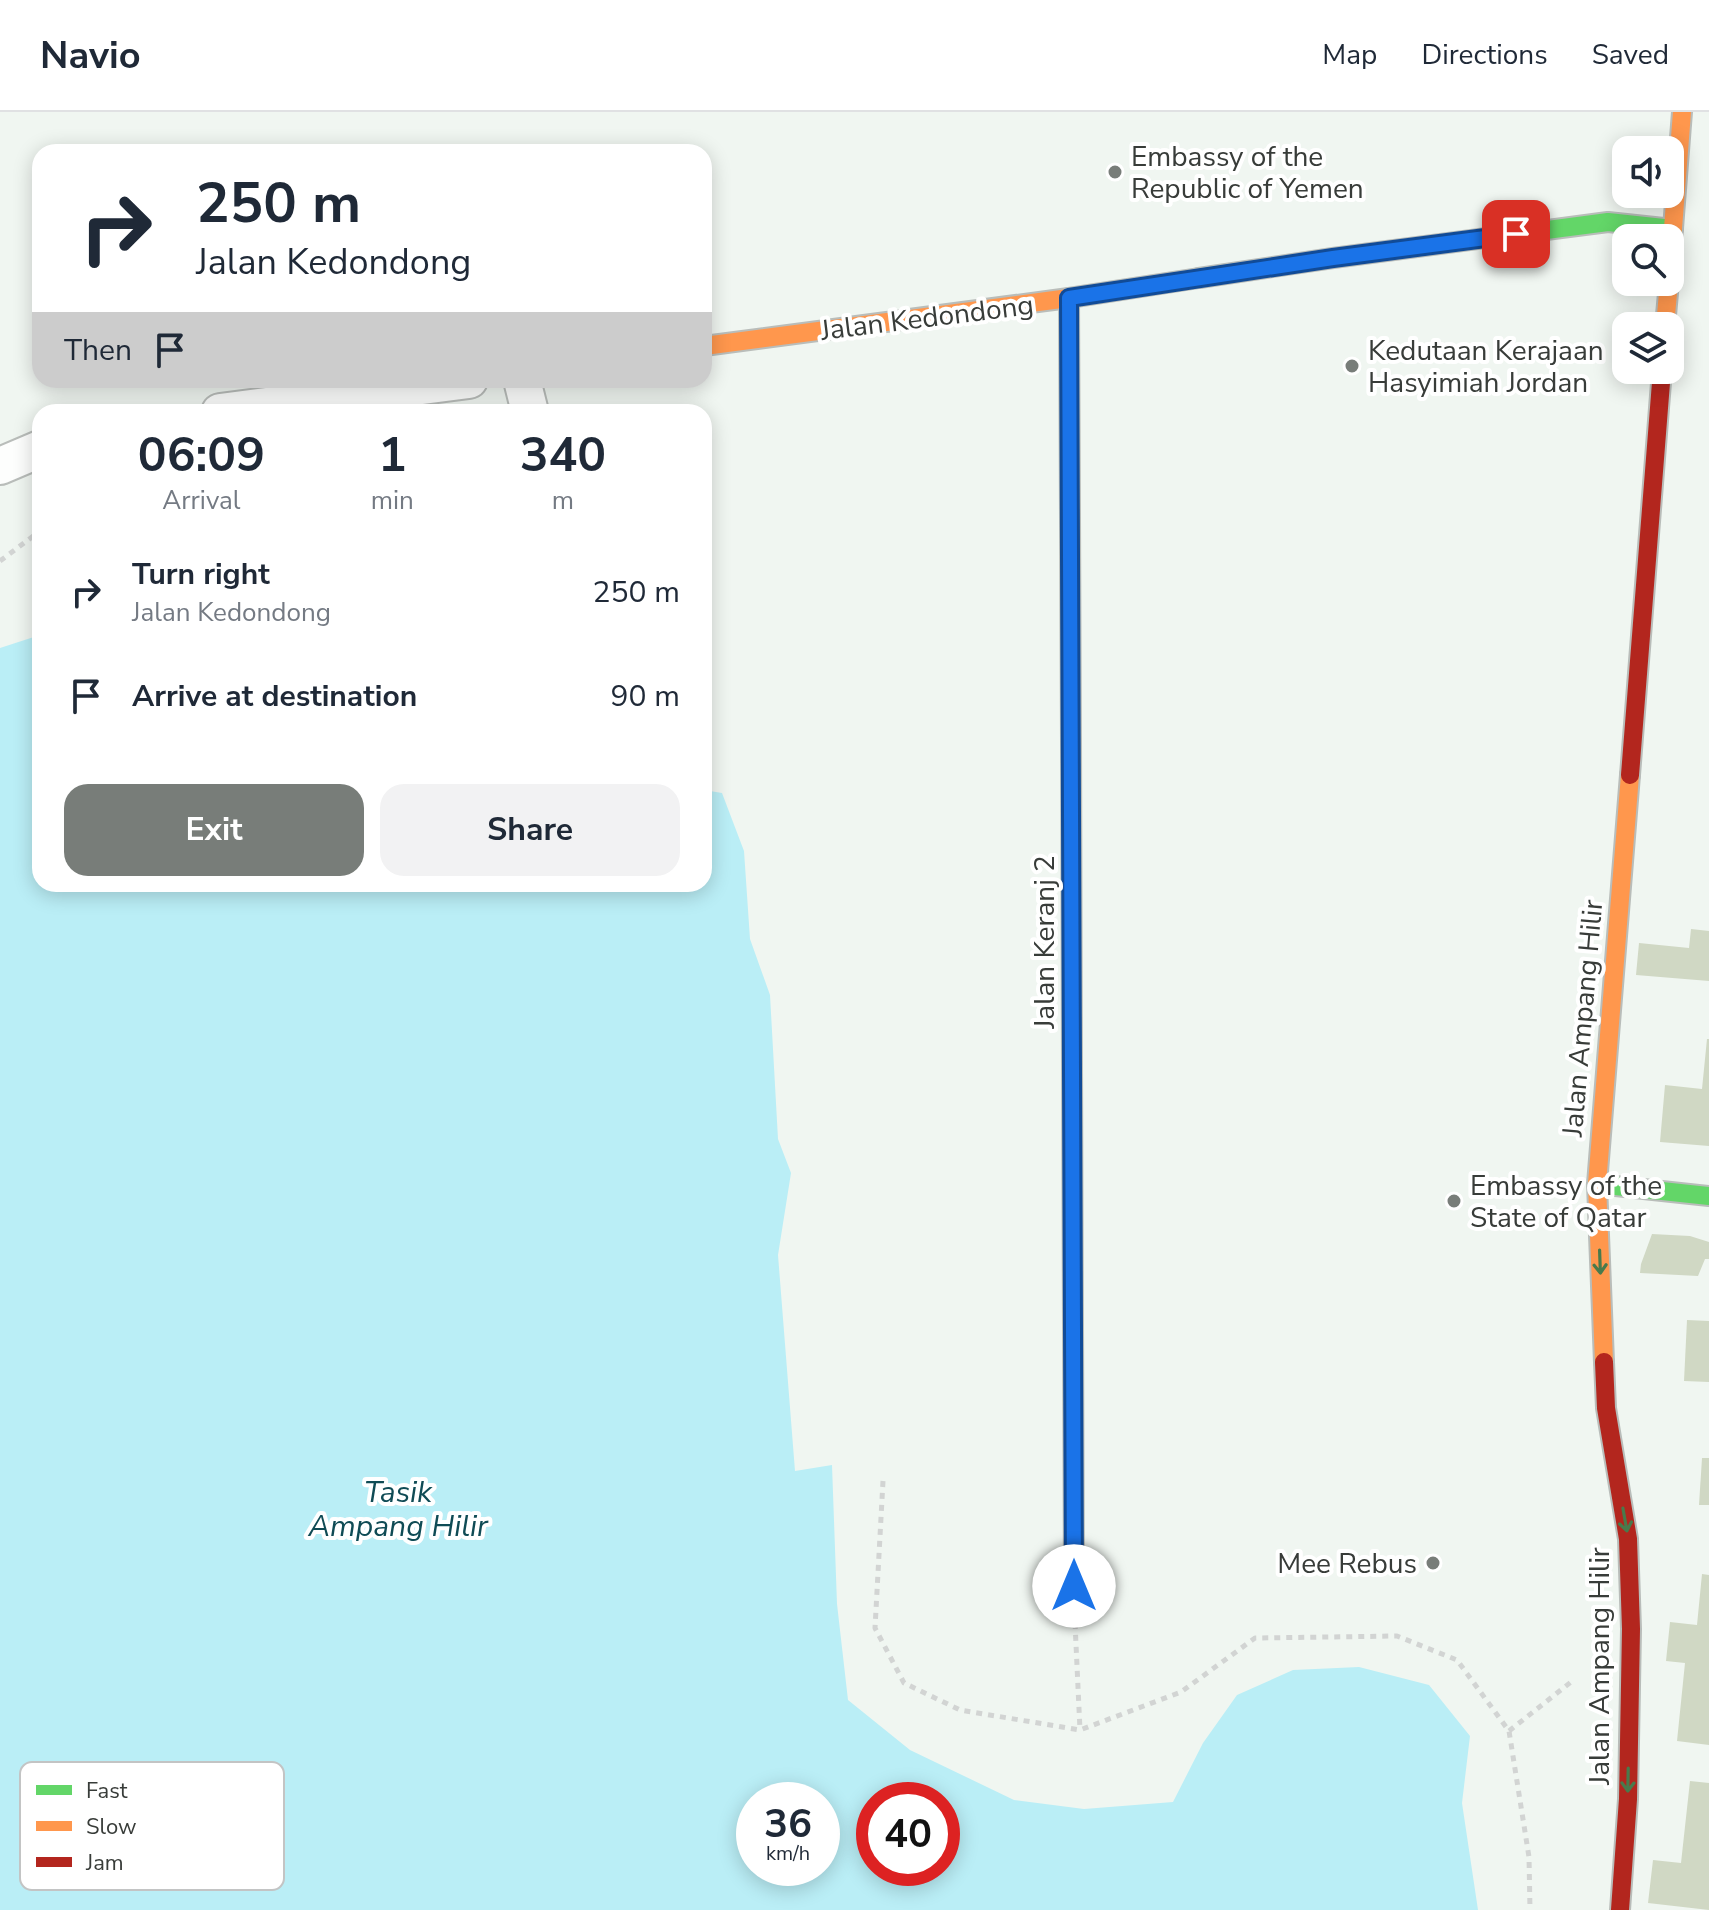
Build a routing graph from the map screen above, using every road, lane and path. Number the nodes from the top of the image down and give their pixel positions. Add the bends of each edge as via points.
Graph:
1 (1682, 112) edge
2 (1627, 224) edge
3 (1673, 224) edge
4 (1069, 298) junction
5 (712, 345) edge
6 (1661, 384) edge
7 (407, 388) edge
8 (282, 404) edge
9 (32, 452) edge
10 (0, 466) edge
11 (32, 537) edge
12 (0, 561) edge
13 (1597, 1184) junction
14 (1709, 1196) edge
15 (883, 1481) dead end
16 (1074, 1586) joint
17 (1571, 1682) dead end
18 (1080, 1730) junction
19 (1509, 1731) junction
20 (1530, 1910) edge
21 (1620, 1910) edge

1 - 3 street
2 - 4 street, Jalan Kedondong via 1608,222 1333,258
4 - 5 street, Jalan Kedondong
4 - 16 street, Jalan Keranj 2
6 - 13 street, Jalan Ampang Hilir
7 - 8 street
9 - 10 street
11 - 12 path
13 - 14 street
13 -> 21 street, Jalan Ampang Hilir via 1606,1408 1628,1539 1631,1629
15 - 18 path via 875,1628 904,1683 960,1710
16 - 18 path
17 - 19 path
18 - 19 path via 1181,1692 1255,1638 1397,1636 1457,1660
19 - 20 path via 1529,1857

